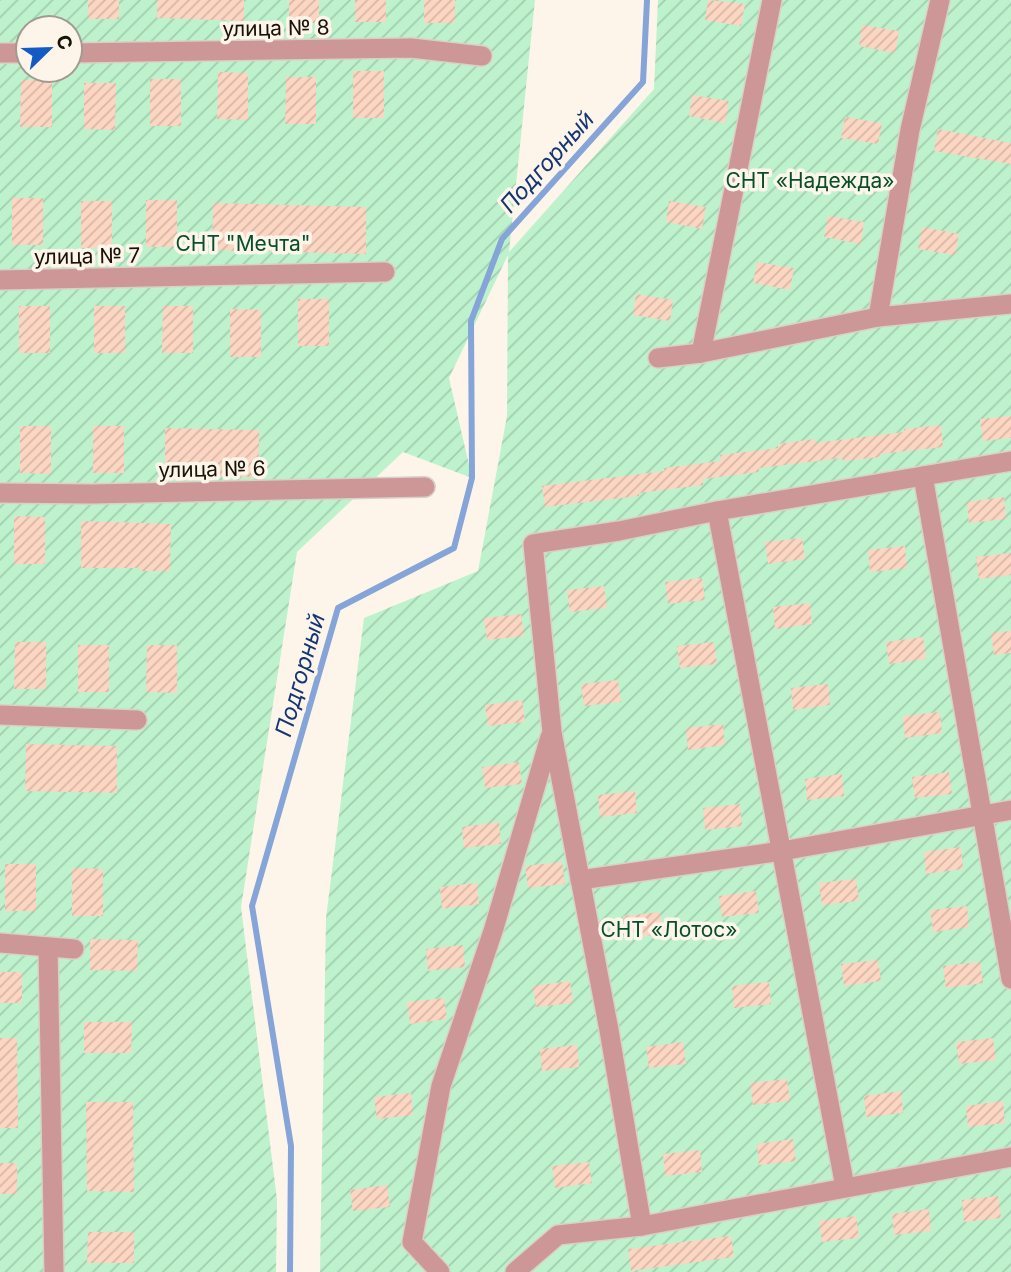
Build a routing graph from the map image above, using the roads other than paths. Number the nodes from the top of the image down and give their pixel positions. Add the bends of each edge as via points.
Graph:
1 (772, 0) edge
2 (940, 0) edge
3 (84, 53) edge
4 (482, 55) dead end
5 (385, 272) dead end
6 (0, 279) edge
7 (1011, 304) edge
8 (878, 317) junction
9 (701, 353) junction
10 (658, 358) dead end
11 (1011, 461) edge
12 (923, 476) junction
13 (425, 487) dead end
14 (0, 493) edge
15 (717, 511) junction
16 (0, 715) edge
17 (137, 720) dead end
18 (552, 732) junction
19 (1011, 810) edge
20 (982, 814) junction
21 (782, 851) junction
22 (580, 880) junction
23 (0, 943) edge
24 (48, 947) junction
25 (74, 949) dead end
26 (1011, 979) edge
27 (1011, 1157) edge
28 (845, 1187) junction
29 (642, 1226) junction
30 (54, 1272) edge
31 (440, 1272) edge
32 (515, 1272) edge

1 - 9 street
2 - 8 street via 910,130
3 - 4 street, улица № 8 via 411,48
5 - 6 street, улица № 7
7 - 8 street
8 - 9 street
9 - 10 street
11 - 12 street
12 - 15 street
12 - 20 street
13 - 14 street, улица № 6
15 - 18 street via 533,544
15 - 21 street
16 - 17 street
18 - 22 street
18 - 31 street via 441,1086 412,1242
19 - 20 street
20 - 21 street
20 - 26 street
21 - 22 street
21 - 28 street
22 - 29 street
23 - 24 street
24 - 25 street
24 - 30 street
27 - 28 street
28 - 29 street
29 - 32 street via 558,1235

